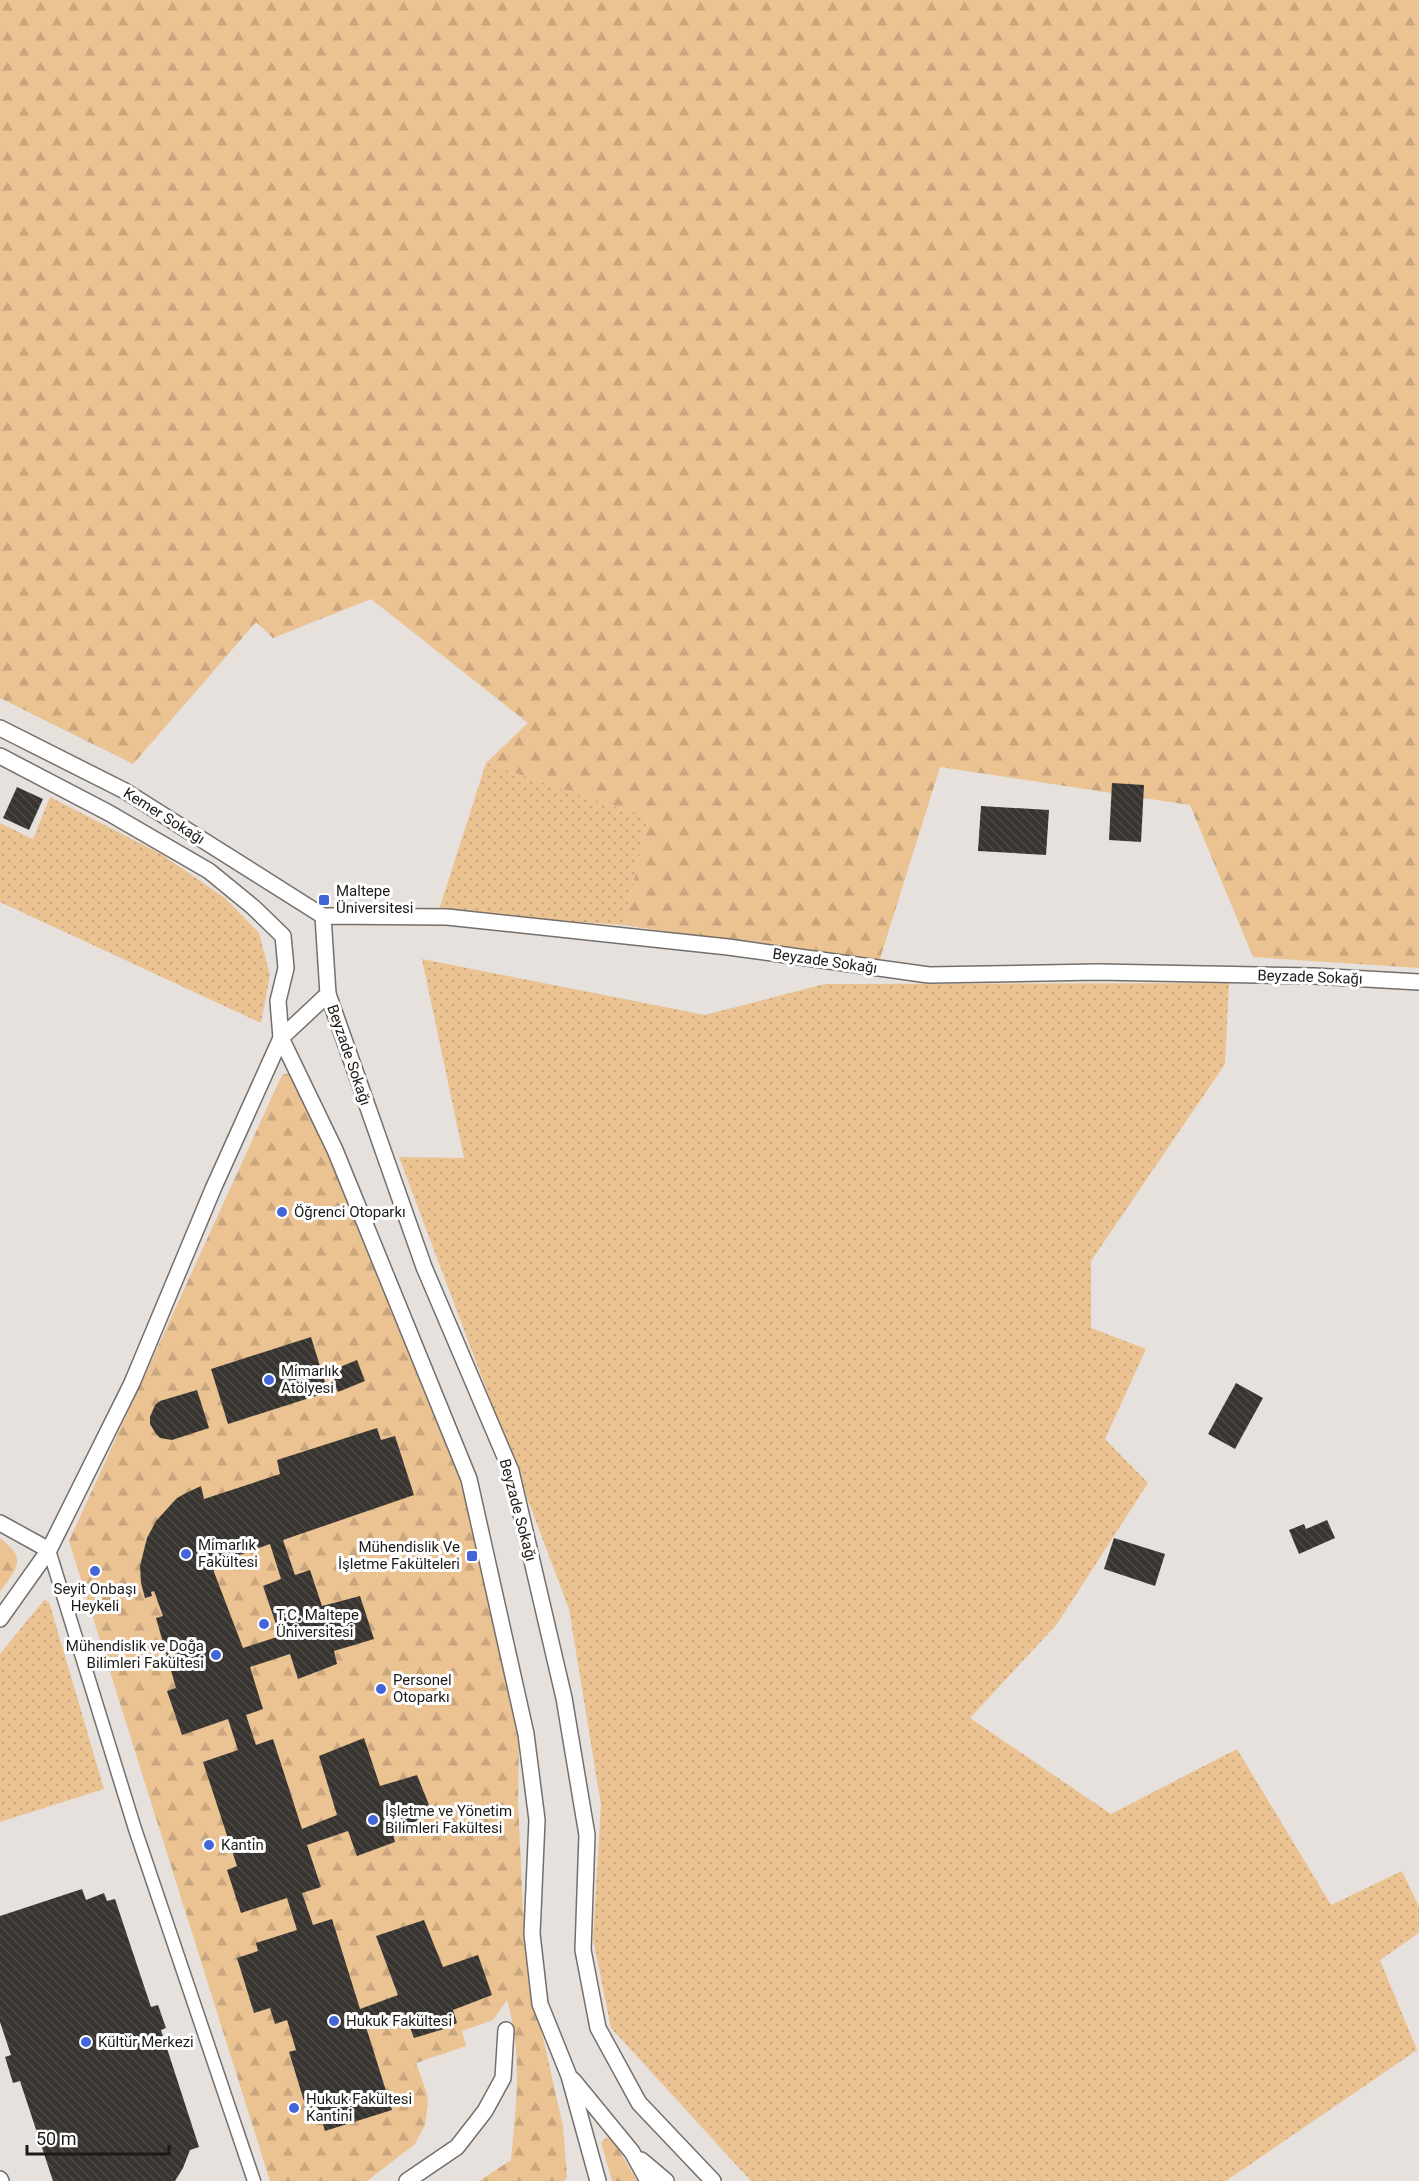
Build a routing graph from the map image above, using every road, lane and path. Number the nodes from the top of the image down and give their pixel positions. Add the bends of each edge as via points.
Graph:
1 (0, 728) edge
2 (2, 762) edge
3 (323, 916) junction
4 (1419, 982) edge
5 (328, 994) junction
6 (281, 1038) junction
7 (0, 1523) edge
8 (49, 1550) junction
9 (0, 1619) edge
10 (506, 2030) dead end
11 (569, 2076) junction
12 (632, 2152) junction
13 (254, 2181) edge
14 (406, 2181) edge
15 (598, 2181) edge
16 (648, 2181) edge
17 (666, 2181) edge
18 (713, 2181) edge

1 - 3 street, Kemer Sokağı via 124,791
2 - 6 street via 109,813 208,871 283,936 286,968 279,1001
3 - 4 street, Beyzade Sokağı via 447,917 728,947 929,975 1098,972
3 - 5 street, Beyzade Sokağı
5 - 6 street
5 - 18 street, Beyzade Sokağı via 424,1267 511,1471 564,1698 587,1835 583,1950 598,2028 639,2103
6 - 8 street via 132,1383
6 - 11 street via 335,1150 469,1479 526,1734 537,1820 532,1934 540,2004
7 - 8 street
8 - 9 street
8 - 13 street via 135,1829
10 - 14 street via 503,2078 486,2111 457,2147
11 - 12 street
11 - 15 street
12 - 16 street
12 - 17 street

